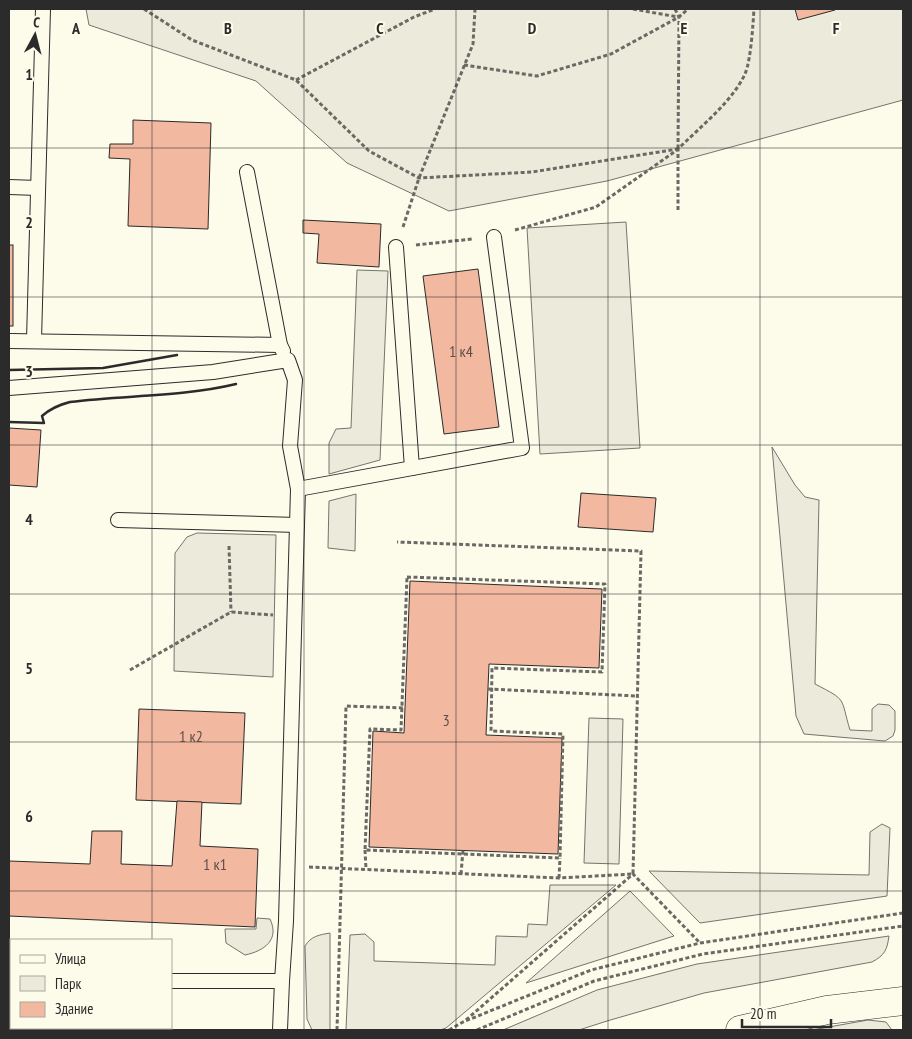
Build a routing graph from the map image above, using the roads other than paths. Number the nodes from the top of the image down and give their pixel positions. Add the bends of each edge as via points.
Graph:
1 (43, 9) edge
2 (247, 172) dead end
3 (9, 187) edge
4 (38, 188) junction
5 (494, 236) road end
6 (396, 247) road end
7 (34, 340) junction
8 (9, 341) edge
9 (280, 345) junction
10 (288, 360) junction
11 (9, 388) edge
12 (412, 468) junction
13 (298, 489) junction
14 (118, 520) dead end
15 (298, 525) junction
16 (172, 981) edge
17 (282, 981) junction
18 (903, 1000) edge
19 (280, 1030) edge
20 (740, 1030) edge

1 - 4 lane
2 - 9 lane
3 - 4 lane
4 - 7 lane
5 - 12 lane via 522,448
6 - 12 lane
7 - 8 lane
7 - 9 lane
9 - 10 lane
10 - 11 lane via 213,372
10 - 13 lane via 295,380 290,446
12 - 13 lane
13 - 15 lane
14 - 15 lane
15 - 17 lane
16 - 17 lane
17 - 19 lane
18 - 20 main road via 827,1010

